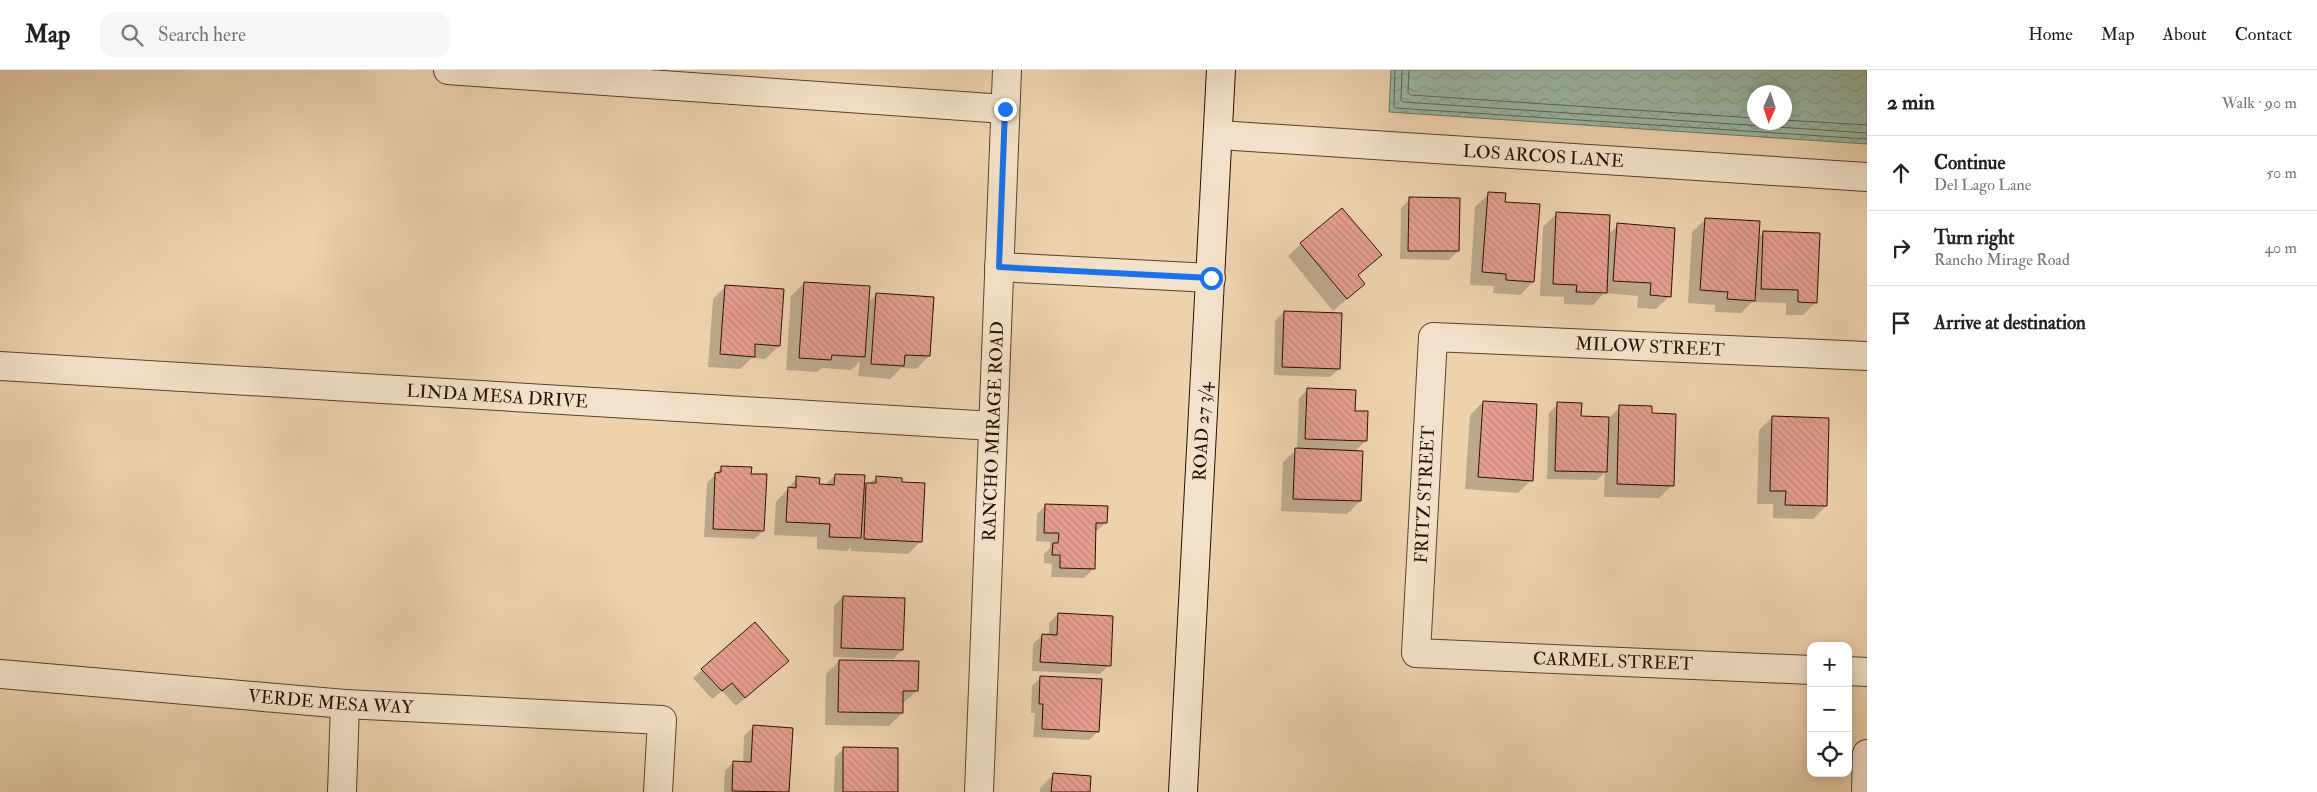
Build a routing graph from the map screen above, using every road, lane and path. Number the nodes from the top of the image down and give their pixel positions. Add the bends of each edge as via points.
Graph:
1 (448, 70) edge
2 (1007, 70) edge
3 (1222, 70) edge
4 (1005, 109) junction
5 (1219, 135) junction
6 (1867, 177) edge
7 (999, 267) junction
8 (1211, 278) junction
9 (1433, 337) joint
10 (1867, 356) edge
11 (0, 366) edge
12 (993, 426) junction
13 (1416, 653) joint
14 (1807, 670) edge
15 (1852, 671) edge
16 (1867, 672) edge
17 (0, 674) edge
18 (345, 704) junction
19 (1867, 754) edge
20 (342, 792) edge
21 (658, 792) edge
22 (979, 792) edge
23 (1183, 792) edge
24 (1866, 792) edge

1 - 4 street
2 - 4 street, RANCHO MIRAGE ROAD
3 - 5 street, ROAD 27 3/4
4 - 7 street, RANCHO MIRAGE ROAD
5 - 6 street, LOS ARCOS LANE
5 - 8 street, ROAD 27 3/4
7 - 8 street
7 - 12 street, RANCHO MIRAGE ROAD
8 - 23 street, ROAD 27 3/4
9 - 10 street, MILOW STREET
9 - 13 street, FRITZ STREET
11 - 12 street, LINDA MESA DRIVE
12 - 22 street, RANCHO MIRAGE ROAD
13 - 14 street, CARMEL STREET
15 - 16 street
17 - 18 street, VERDE MESA WAY
18 - 20 street
18 - 21 street, VERDE MESA WAY via 662,720
19 - 24 street

